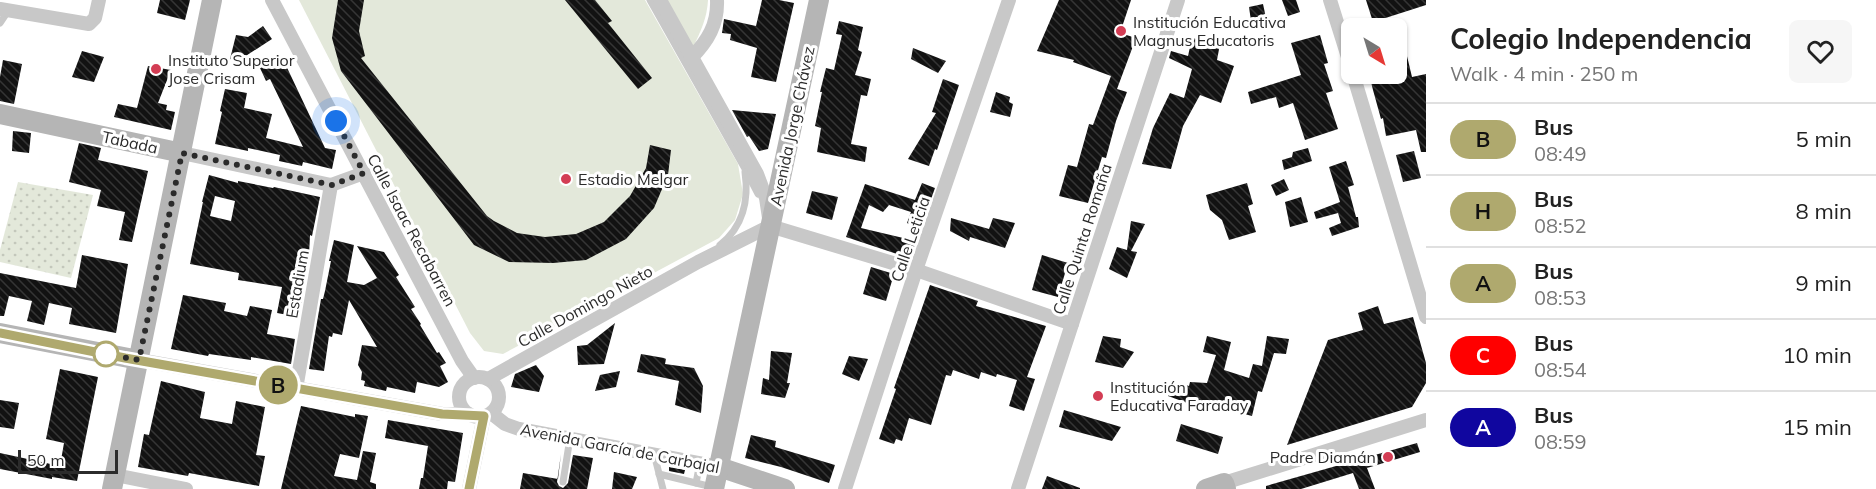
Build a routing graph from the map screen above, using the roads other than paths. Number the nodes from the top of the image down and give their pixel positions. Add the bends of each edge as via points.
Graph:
1 (99, 0) edge
2 (212, 0) edge
3 (272, 0) edge
4 (650, 0) edge
5 (660, 0) edge
6 (717, 0) edge
7 (819, 0) edge
8 (1009, 0) edge
9 (1178, 0) edge
10 (1330, 0) edge
11 (4, 10) edge
12 (0, 23) edge
13 (1341, 36) edge
14 (692, 58) junction
15 (1356, 84) edge
16 (0, 114) edge
17 (182, 153) junction
18 (744, 167) junction
19 (364, 173) junction
20 (332, 185) junction
21 (768, 228) junction
22 (698, 262) junction
23 (916, 270) junction
24 (1426, 317) edge
25 (1071, 324) junction
26 (0, 333) edge
27 (139, 360) junction
28 (481, 378) junction
29 (296, 388) junction
30 (469, 414) junction
31 (488, 414) junction
32 (1426, 420) edge
33 (570, 438) junction
34 (654, 454) junction
35 (709, 465) junction
36 (659, 474) junction
37 (113, 482) edge
38 (563, 482) dead end
39 (708, 487) edge
40 (1219, 487) edge
41 (186, 489) edge
42 (469, 489) edge
43 (663, 489) edge
44 (785, 489) edge
45 (845, 489) edge
46 (1018, 489) edge

1 - 11 street via 95,18 89,24
2 - 17 main road
3 - 19 street, Calle Isaac Recabarren
4 - 18 lane, Avenida Jorge Chávez
5 - 14 street
6 - 14 street via 713,29
7 - 21 main road, Avenida Jorge Chávez
8 - 23 street, Calle Leticia
9 - 25 street, Calle Quinta Romaña
10 - 13 street
11 - 12 lane
14 - 21 street via 757,174 766,198
15 - 24 street
16 - 17 main road, Tabada
17 - 20 street, Tabada
17 - 27 main road
18 - 21 lane, Avenida Jorge Chávez
18 - 22 lane, Calle Domingo Nieto via 747,196 736,228
19 - 20 street
19 - 28 street, Calle Isaac Recabarren via 462,361
20 - 29 street, Estadium
21 - 22 street, Calle Domingo Nieto
21 - 23 street
21 - 35 main road, Avenida Jorge Chávez
22 - 28 street, Calle Domingo Nieto
23 - 25 street
23 - 45 street, Calle Leticia
25 - 46 street, Calle Quinta Romaña
26 - 27 main road
27 - 29 street
27 - 37 main road
28 - 30 street via 467,381 459,394 463,409
28 - 31 street via 494,384 498,391 496,407
29 - 30 street via 442,414
30 - 31 street
31 - 33 street, Avenida García de Carbajal via 519,429
31 - 42 street
32 - 40 street
33 - 34 street, Avenida García de Carbajal
33 - 38 lane
34 - 35 street, Avenida García de Carbajal
34 - 36 lane
35 - 39 main road, Avenida Jorge Chávez
35 - 44 main road, Avenida García de Carbajal
36 - 39 lane
36 - 43 lane
37 - 41 street

